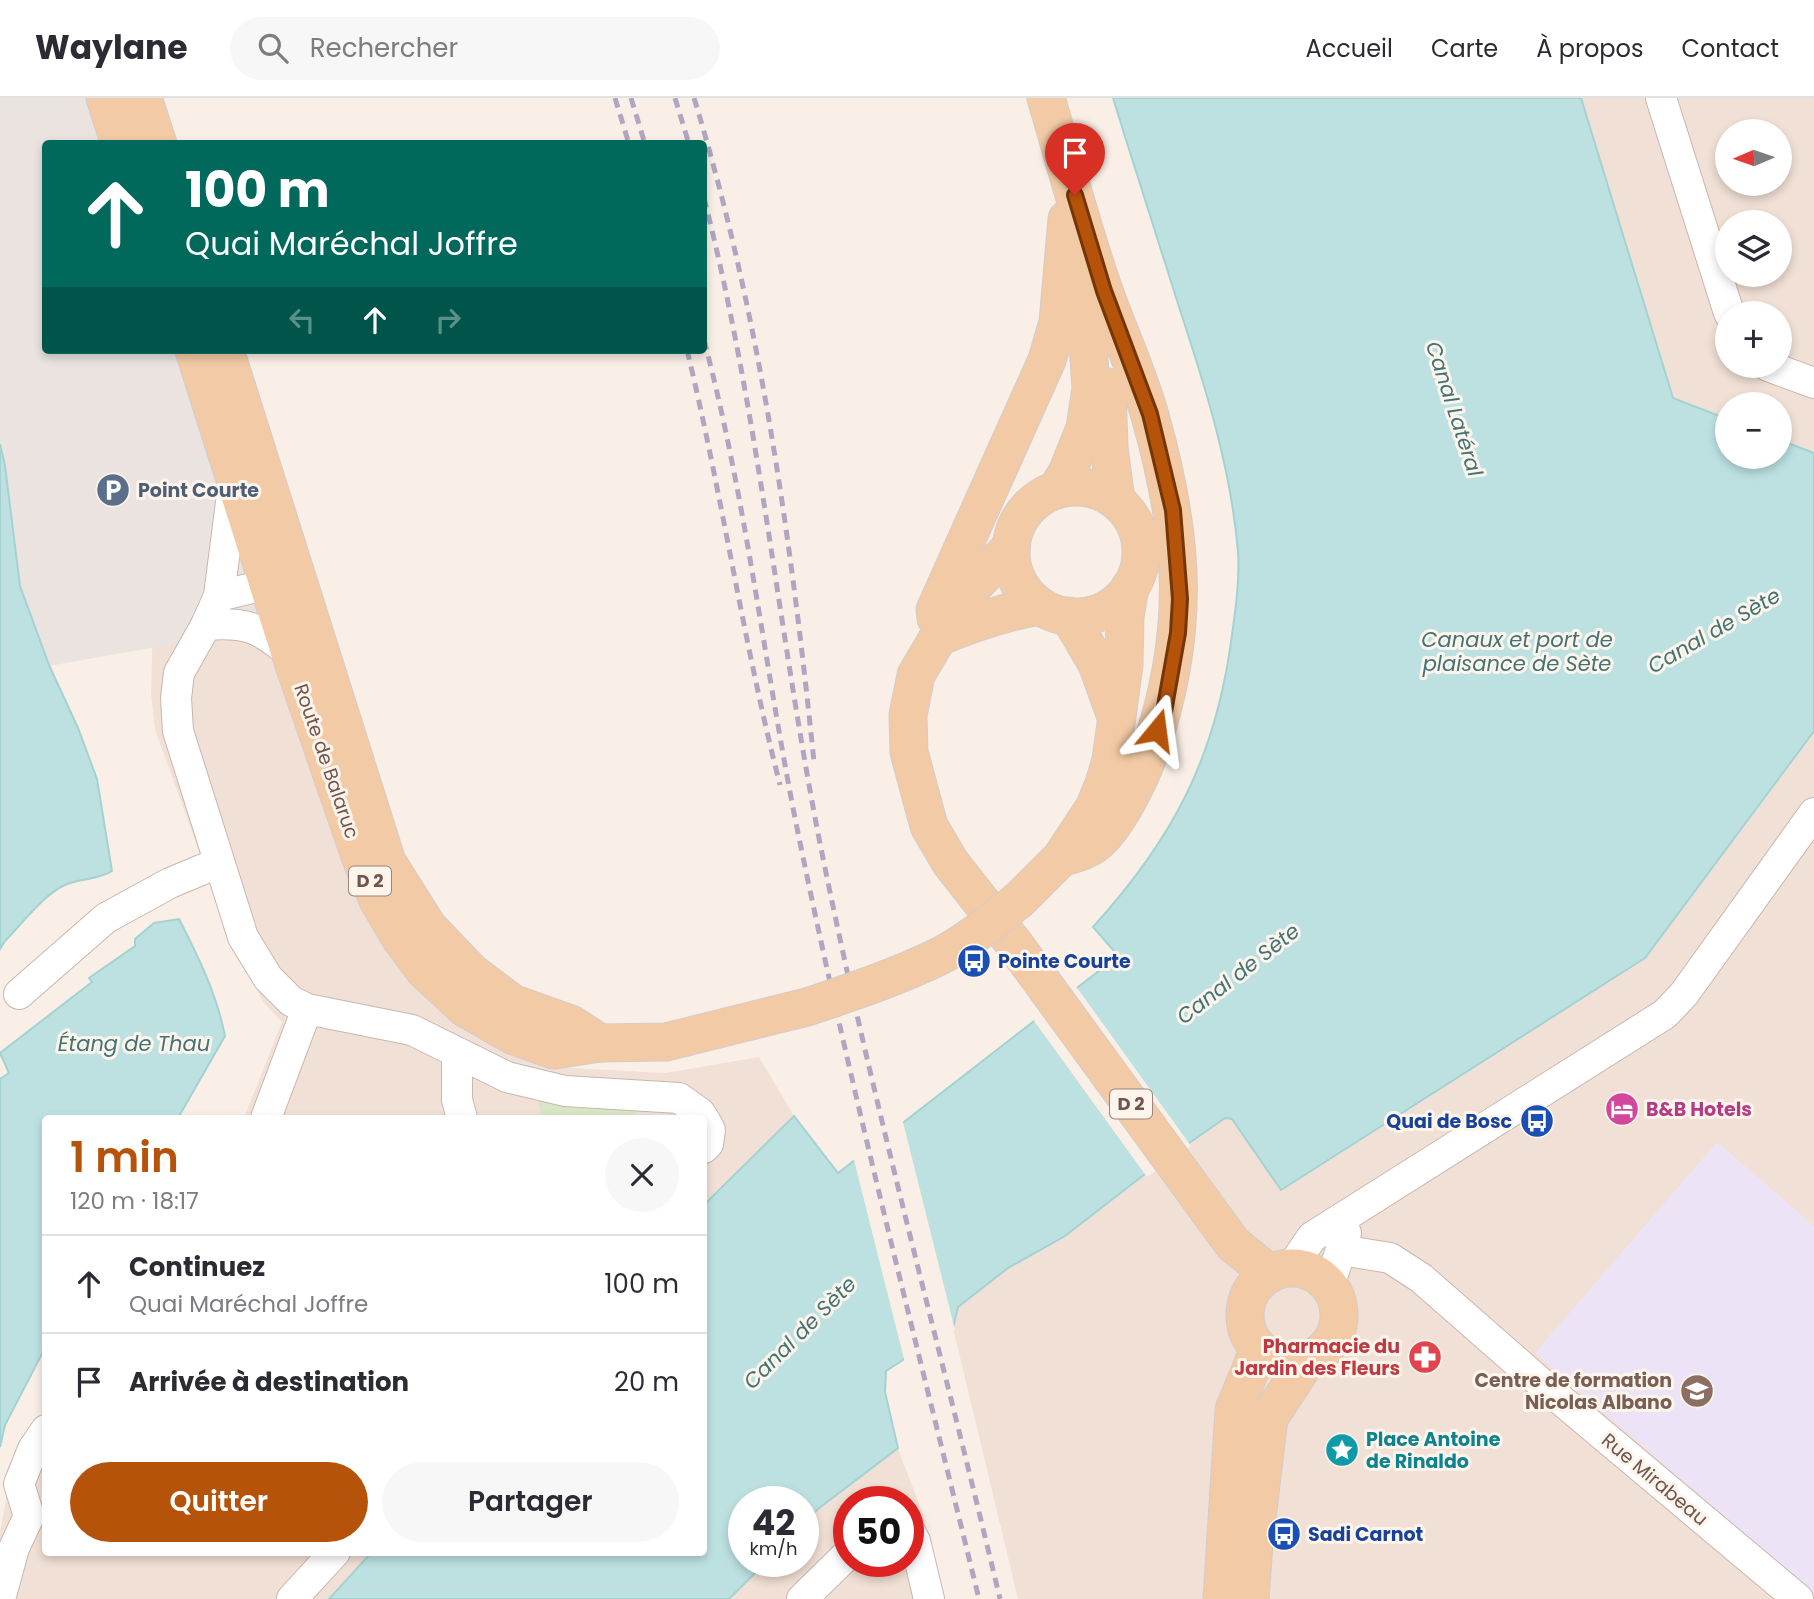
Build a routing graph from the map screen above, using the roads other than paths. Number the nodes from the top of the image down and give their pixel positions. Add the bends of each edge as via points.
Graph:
1 (105, 98) edge
2 (143, 98) edge
3 (1028, 98) edge
4 (1046, 98) edge
5 (1661, 98) edge
6 (119, 140) edge
7 (157, 140) edge
8 (1067, 219) junction
9 (1104, 291) junction
10 (1725, 301) edge
11 (195, 354) edge
12 (226, 354) edge
13 (1792, 375) edge
14 (1814, 383) edge
15 (234, 479) junction
16 (1056, 490) junction
17 (1116, 500) junction
18 (1011, 547) junction
19 (286, 587) junction
20 (1130, 587) junction
21 (219, 596) junction
22 (1055, 611) junction
23 (219, 624) junction
24 (937, 637) junction
25 (290, 653) junction
26 (1116, 715) junction
27 (1814, 813) edge
28 (1061, 858) junction
29 (218, 863) junction
30 (19, 995) dead end
31 (307, 1009) junction
32 (600, 1043) junction
33 (457, 1053) junction
34 (268, 1115) edge
35 (461, 1115) edge
36 (701, 1115) edge
37 (707, 1125) edge
38 (707, 1145) edge
39 (1353, 1212) junction
40 (1341, 1250) junction
41 (1271, 1278) junction
42 (1329, 1287) junction
43 (1259, 1349) junction
44 (1307, 1360) junction
45 (42, 1436) edge
46 (37, 1518) edge
47 (331, 1556) edge
48 (833, 1569) edge
49 (924, 1577) edge
50 (0, 1599) edge
51 (292, 1599) edge
52 (802, 1599) edge
53 (929, 1599) edge
54 (1222, 1599) edge
55 (1250, 1599) edge
56 (1798, 1599) edge

1 - 6 main road
2 - 7 main road
3 - 8 main road
4 - 9 main road
5 - 10 street
8 - 16 main road via 1082,276 1091,389 1085,428
8 - 24 main road via 1059,322 1047,360 935,610
9 - 17 main road via 1109,448
9 - 28 main road via 1150,414 1173,510 1178,633 1164,712 1127,804 1097,843
11 - 15 main road, Route de Balaruc / D 2
12 - 19 main road, Route de Balaruc / D 2
13 - 14 street
15 - 19 main road, Route de Balaruc / D 2
15 - 21 street
16 - 17 main road via 1089,488
16 - 18 main road via 1025,511
17 - 20 main road via 1134,523 1140,541 1140,561
18 - 22 main road via 1017,581 1027,595
18 - 24 main road, D 2 via 960,600
19 - 21 street via 256,587
19 - 23 street via 263,608
19 - 25 main road, Route de Balaruc / D 2
19 - 32 main road, Route de Balaruc / D 2 via 387,862 428,928 471,972 512,1003 571,1024
20 - 22 main road via 1095,614
20 - 26 main road, D 2
21 - 23 street
22 - 24 main road via 1010,611
22 - 26 main road, D 2 via 1097,664
23 - 25 street via 263,632
23 - 29 street via 178,673 176,698 178,731
24 - 41 main road, D 2 via 916,675 908,715 909,752 929,826 950,863 1233,1244
25 - 32 main road, Route de Balaruc / D 2 via 378,900 424,970 465,1008 514,1036 554,1050
26 - 28 main road, D 2 via 1104,785
27 - 39 street via 1665,1014
28 - 32 main road, Route de Balaruc / D 2, bridge via 979,931 941,956 873,985 807,1007 666,1042
29 - 30 street via 106,918
29 - 31 street via 243,937 268,978 291,1001
31 - 33 street via 412,1030
31 - 34 street
33 - 35 street
33 - 36 street via 507,1077 565,1091 679,1098
37 - 38 street
39 - 40 street
39 - 41 street via 1312,1237
40 - 42 street
40 - 56 street, Rue Mirabeau via 1390,1258 1421,1278
41 - 42 main road via 1305,1270
41 - 43 main road via 1247,1302 1246,1324
42 - 44 main road via 1339,1314 1337,1329 1326,1348
43 - 44 main road via 1282,1361
43 - 54 main road via 1234,1410
44 - 55 main road via 1269,1418
45 - 46 street via 19,1484
46 - 50 street via 15,1548
47 - 51 street
48 - 52 street
49 - 53 street

